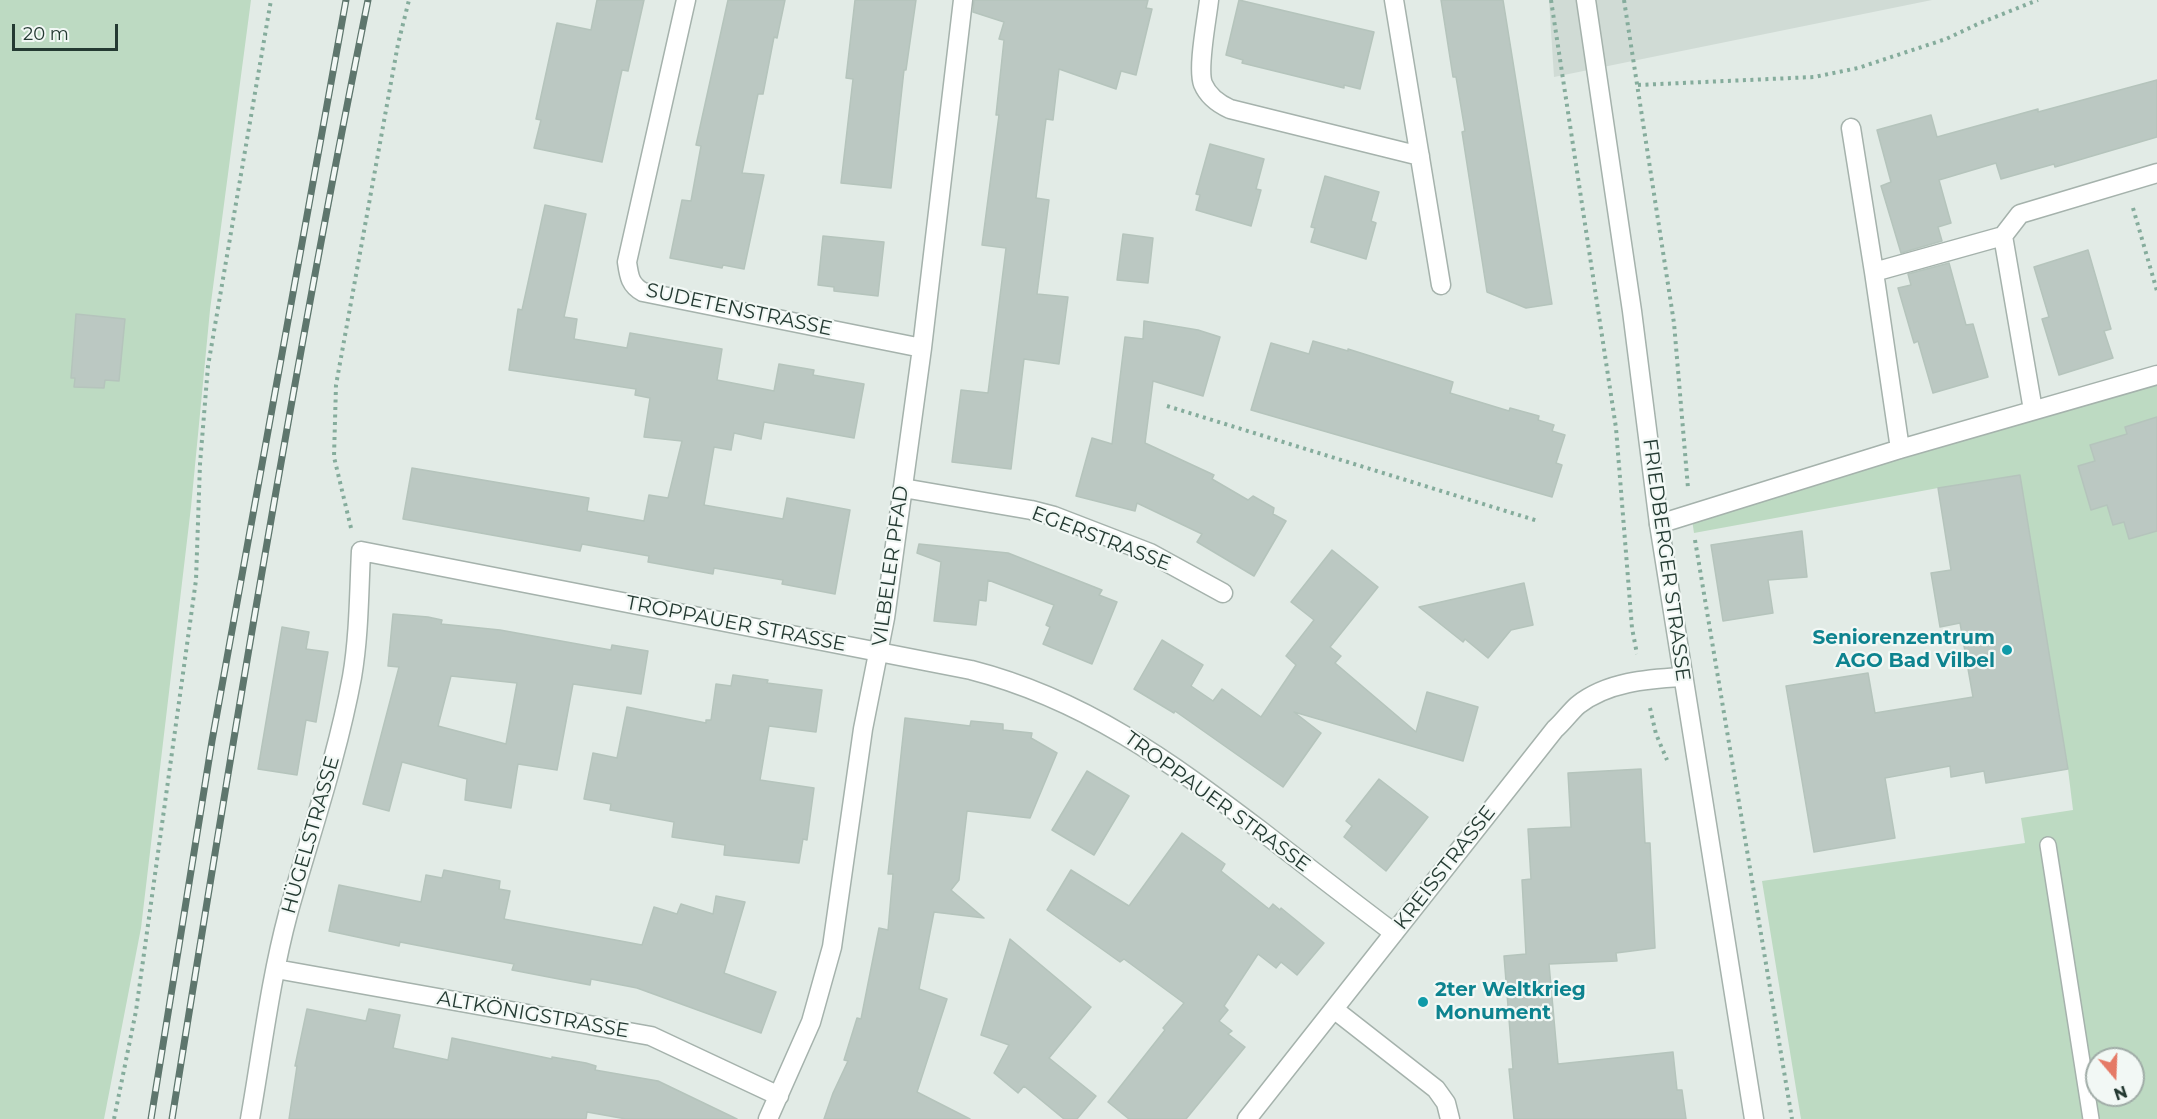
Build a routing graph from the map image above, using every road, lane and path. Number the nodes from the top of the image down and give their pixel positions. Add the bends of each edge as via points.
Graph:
1 (271, 0) edge
2 (410, 0) edge
3 (686, 0) edge
4 (963, 0) edge
5 (1209, 0) edge
6 (1394, 0) edge
7 (1586, 0) edge
8 (1624, 0) edge
9 (2037, 0) edge
10 (1638, 85) junction
11 (1851, 128) dead end
12 (1420, 156) junction
13 (2157, 173) edge
14 (2125, 183) junction
15 (2003, 236) junction
16 (1874, 272) junction
17 (1441, 285) dead end
18 (2157, 291) edge
19 (922, 348) junction
20 (2157, 375) edge
21 (1167, 406) dead end
22 (2034, 410) junction
23 (1900, 449) junction
24 (903, 488) junction
25 (1691, 513) junction
26 (1538, 521) dead end
27 (1659, 524) junction
28 (361, 551) junction
29 (1223, 593) dead end
30 (879, 651) junction
31 (1682, 677) junction
32 (2048, 845) dead end
33 (1394, 933) junction
34 (276, 969) junction
35 (1335, 1010) junction
36 (779, 1096) junction
37 (114, 1119) edge
38 (250, 1119) edge
39 (768, 1119) edge
40 (1247, 1119) edge
41 (1450, 1119) edge
42 (1754, 1119) edge
43 (1792, 1119) edge
44 (2091, 1119) edge

1 - 37 path via 208,366 196,580 136,1011
2 - 28 path via 398,44 336,385 334,457 348,521
3 - 19 street, SUDETENSTRASSE via 627,262 634,287 643,292
4 - 19 street, VILBELER PFAD
5 - 12 street via 1201,70 1203,83 1219,104
6 - 12 street
7 - 27 street, FRIEDBERGER STRASSE
8 - 10 path
9 - 10 path via 1946,39 1858,68 1814,77
10 - 25 path via 1674,324
11 - 16 street
12 - 17 street
13 - 14 street
14 - 15 street via 2020,214
14 - 18 path
15 - 16 street
15 - 22 street
16 - 23 street
19 - 24 street, VILBELER PFAD
20 - 22 street
21 - 26 path
22 - 23 street
23 - 25 street
24 - 29 street, EGERSTRASSE via 1043,513 1150,553
24 - 30 street, VILBELER PFAD
25 - 27 street
25 - 43 path
27 - 31 street, FRIEDBERGER STRASSE
28 - 30 street, TROPPAUER STRASSE
28 - 34 street, HÜGELSTRASSE via 357,642 350,685
30 - 33 street, TROPPAUER STRASSE via 1002,678 1040,691 1117,730 1214,795
30 - 36 street, VILBELER PFAD via 863,729 832,947 811,1022
31 - 33 street, KREISSTRASSE via 1643,679 1600,692 1579,705 1555,729
31 - 42 street, FRIEDBERGER STRASSE
32 - 44 lane
33 - 35 street, KREISSTRASSE
34 - 36 street, ALTKÖNIGSTRASSE via 651,1036
34 - 38 street, HÜGELSTRASSE
35 - 40 street, KREISSTRASSE
35 - 41 street via 1436,1089 1446,1103
36 - 39 street, VILBELER PFAD

